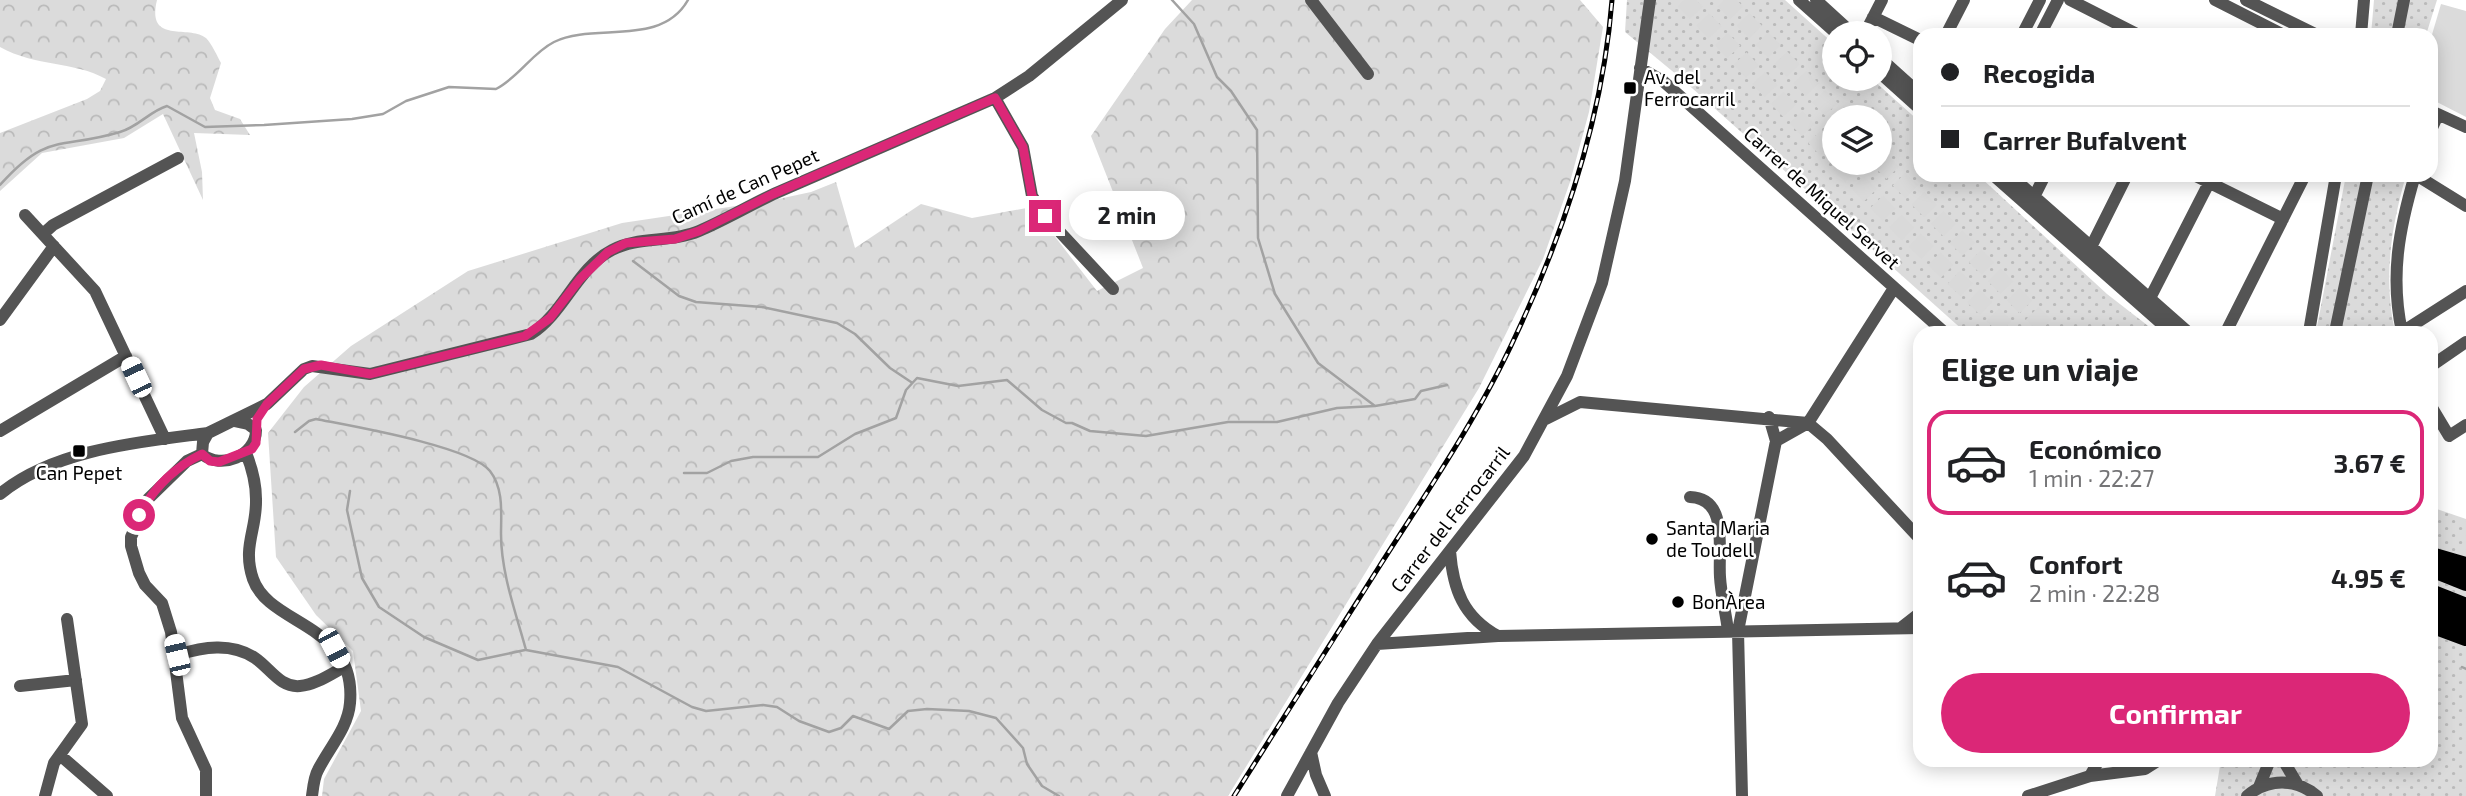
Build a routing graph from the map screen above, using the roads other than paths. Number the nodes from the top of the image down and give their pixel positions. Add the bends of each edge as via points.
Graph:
1 (1122, 0) edge
2 (1311, 0) edge
3 (1650, 0) edge
4 (1799, 0) edge
5 (1816, 0) edge
6 (1882, 0) edge
7 (1964, 0) edge
8 (2040, 0) edge
9 (2057, 0) edge
10 (2070, 0) edge
11 (2215, 0) edge
12 (2246, 0) edge
13 (2364, 0) edge
14 (2404, 0) edge
15 (1873, 17) junction
16 (1823, 21) edge
17 (1839, 21) edge
18 (1871, 21) edge
19 (1950, 28) edge
20 (2026, 28) edge
21 (2043, 28) edge
22 (2115, 28) edge
23 (2270, 28) edge
24 (2303, 28) edge
25 (2362, 28) edge
26 (2398, 28) edge
27 (1913, 37) edge
28 (1640, 68) junction
29 (1892, 68) edge
30 (1368, 74) dead end
31 (1892, 84) edge
32 (1913, 85) edge
33 (995, 98) junction
34 (1913, 103) edge
35 (2438, 115) edge
36 (2466, 127) edge
37 (178, 158) dead end
38 (2002, 182) edge
39 (2018, 182) edge
40 (2042, 182) edge
41 (2124, 182) edge
42 (2209, 182) edge
43 (2216, 182) edge
44 (2302, 182) edge
45 (2335, 182) edge
46 (2367, 182) edge
47 (2413, 182) edge
48 (2427, 182) edge
49 (2034, 197) junction
50 (2466, 206) edge
51 (25, 215) dead end
52 (2283, 219) junction
53 (43, 234) junction
54 (54, 246) junction
55 (2088, 253) junction
56 (1894, 288) junction
57 (1113, 289) dead end
58 (2466, 291) edge
59 (2146, 306) junction
60 (0, 320) edge
61 (1937, 326) edge
62 (2165, 326) edge
63 (2178, 326) edge
64 (2229, 326) edge
65 (2310, 326) edge
66 (2336, 326) edge
67 (2401, 326) edge
68 (2411, 326) edge
69 (2466, 342) edge
70 (126, 356) junction
71 (2438, 361) edge
72 (1567, 376) junction
73 (1580, 402) junction
74 (267, 404) junction
75 (1769, 418) junction
76 (2438, 418) edge
77 (1545, 419) junction
78 (234, 421) junction
79 (1808, 423) junction
80 (2466, 425) edge
81 (256, 430) junction
82 (0, 431) edge
83 (208, 433) junction
84 (189, 436) junction
85 (165, 439) junction
86 (1776, 441) junction
87 (202, 451) junction
88 (246, 453) junction
89 (0, 494) edge
90 (1690, 497) dead end
91 (1913, 531) edge
92 (1450, 551) junction
93 (2438, 558) edge
94 (2466, 566) edge
95 (2438, 567) edge
96 (2438, 569) edge
97 (2466, 572) edge
98 (2466, 582) edge
99 (2438, 596) edge
100 (2466, 607) edge
101 (2438, 608) edge
102 (67, 618) dead end
103 (1913, 618) edge
104 (2466, 620) edge
105 (1394, 623) junction
106 (1902, 627) junction
107 (2438, 627) edge
108 (1913, 628) edge
109 (1733, 631) junction
110 (1498, 636) junction
111 (2466, 638) edge
112 (1406, 641) junction
113 (1377, 644) junction
114 (177, 655) junction
115 (344, 667) junction
116 (76, 680) junction
117 (20, 686) dead end
118 (1311, 752) junction
119 (61, 756) junction
120 (2095, 767) edge
121 (2147, 767) edge
122 (2267, 767) edge
123 (2287, 767) edge
124 (2090, 776) junction
125 (2298, 785) junction
126 (2259, 787) junction
127 (45, 796) edge
128 (107, 796) edge
129 (206, 796) edge
130 (312, 796) edge
131 (1287, 796) edge
132 (1325, 796) edge
133 (1742, 796) edge
134 (2028, 796) edge
135 (2247, 796) edge
136 (2317, 796) edge

1 - 33 street, Camí de Can Pepet
2 - 30 street
3 - 28 street, Carrer del Ferrocarril
4 - 16 street
5 - 17 street
6 - 15 street
7 - 19 street
8 - 20 street
9 - 21 street
10 - 22 street
11 - 23 street
12 - 24 street
13 - 25 street
14 - 26 street
15 - 18 street
15 - 27 street
28 - 56 street, Carrer de Miquel Servet via 1663,81
28 - 72 street, Carrer del Ferrocarril via 1625,181 1602,283
29 - 32 street
31 - 34 street
33 - 57 street via 1023,147 1032,196
33 - 74 street, Camí de Can Pepet via 699,231 675,239 626,243 608,252 550,318 525,336 370,374 312,366
35 - 36 street
37 - 53 street
38 - 55 street
39 - 49 street
40 - 49 street
41 - 55 street
42 - 59 street
43 - 52 street
44 - 52 street
45 - 65 street
46 - 66 street
47 - 67 street via 2398,234 2394,271
48 - 50 street
49 - 55 street
51 - 53 street
52 - 64 street
53 - 54 street
54 - 60 street
54 - 70 street via 95,291
55 - 59 street
56 - 61 street, Carrer de Miquel Servet
56 - 79 street
58 - 68 street
59 - 62 street
59 - 63 street
69 - 71 street
70 - 82 street
70 - 85 street
72 - 73 street
72 - 77 street, Carrer del Ferrocarril
73 - 75 street
73 - 77 street
74 - 78 street, Camí de Can Pepet
74 - 81 street, Camí de Can Pepet
75 - 79 street
75 - 86 street
76 - 80 street via 2449,436
77 - 92 street, Carrer del Ferrocarril via 1494,498
78 - 81 street
78 - 83 street
79 - 86 street
79 - 91 street
81 - 88 street via 256,443
83 - 84 street
83 - 87 street
84 - 85 street
84 - 87 street
85 - 89 street via 49,466
86 - 109 street
87 - 88 street via 210,461 219,462
87 - 114 street via 148,499 131,537 139,573 162,603
88 - 115 street via 257,502 247,558 254,582 273,605 305,623 334,648
90 - 109 street via 1702,497 1711,504 1717,519 1720,578
92 - 105 street, Carrer del Ferrocarril
92 - 110 street via 1453,581 1461,601 1484,628
93 - 94 highway
95 - 97 highway
96 - 98 highway
99 - 100 highway
101 - 104 highway
102 - 116 street
103 - 106 street
105 - 112 street via 1395,635
105 - 113 street, Carrer del Ferrocarril
106 - 108 street
106 - 109 street
107 - 111 highway
109 - 110 street
109 - 133 street
110 - 112 street
112 - 113 street
113 - 118 street, Carrer del Ferrocarril
114 - 115 street via 205,648 233,649 255,658 285,684 300,686
114 - 129 street via 182,718 206,770
115 - 130 street via 350,706 316,773
116 - 117 street
116 - 119 street via 82,724
118 - 131 street, Carrer del Ferrocarril
118 - 132 street
119 - 127 street via 49,774
119 - 128 street
120 - 124 street
121 - 124 street
122 - 126 street
123 - 125 street
124 - 134 street
125 - 126 street via 2279,782
125 - 136 street
126 - 135 street

